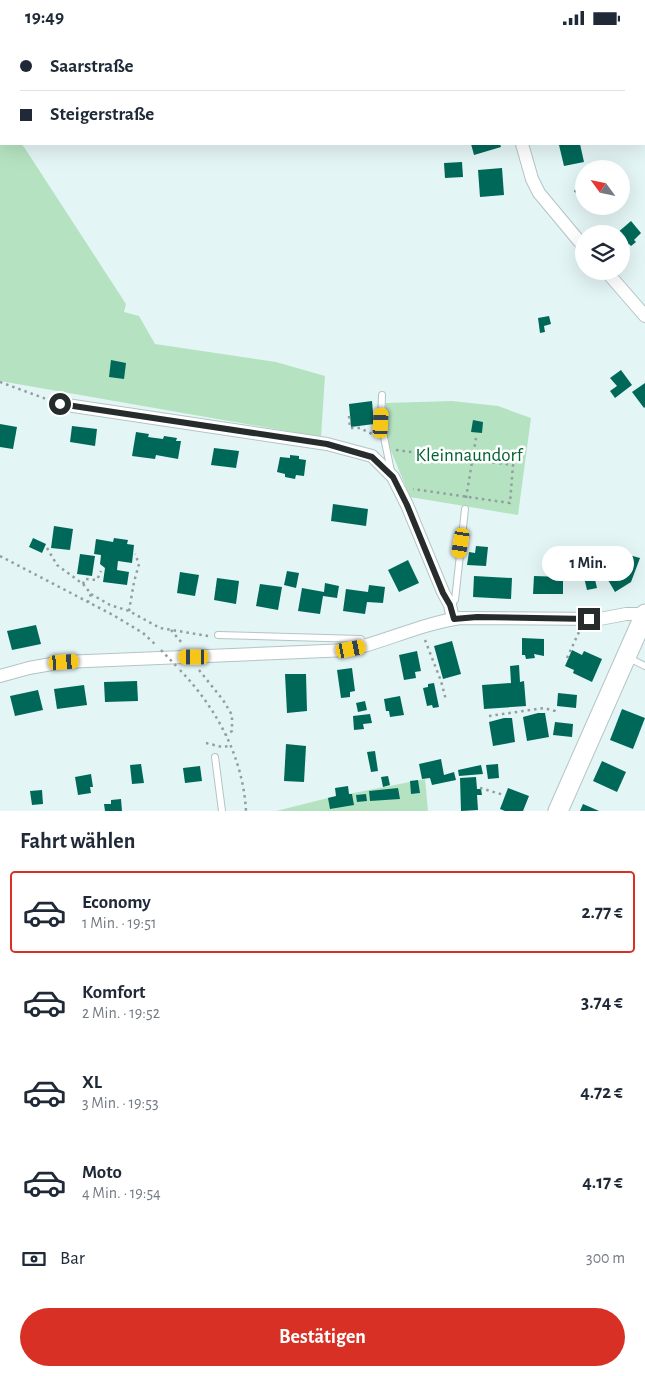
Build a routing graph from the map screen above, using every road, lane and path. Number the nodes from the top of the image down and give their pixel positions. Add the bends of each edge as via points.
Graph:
1 (522, 145) edge
2 (575, 237) edge
3 (614, 280) edge
4 (645, 316) edge
5 (0, 382) edge
6 (382, 395) dead end
7 (60, 404) joint
8 (348, 416) dead end
9 (360, 427) dead end
10 (476, 438) dead end
11 (391, 450) dead end
12 (473, 461) junction
13 (393, 477) junction
14 (411, 489) dead end
15 (466, 497) junction
16 (465, 507) joint
17 (47, 548) dead end
18 (135, 555) dead end
19 (0, 556) edge
20 (101, 571) dead end
21 (83, 584) junction
22 (92, 594) junction
23 (88, 601) junction
24 (450, 605) junction
25 (129, 611) junction
26 (645, 614) edge
27 (454, 619) junction
28 (582, 628) dead end
29 (170, 630) junction
30 (218, 635) joint
31 (176, 637) dead end
32 (423, 637) dead end
33 (365, 646) junction
34 (625, 656) junction
35 (567, 658) dead end
36 (645, 667) edge
37 (199, 671) dead end
38 (0, 676) edge
39 (446, 700) dead end
40 (557, 715) dead end
41 (489, 716) dead end
42 (226, 735) junction
43 (206, 743) dead end
44 (230, 746) junction
45 (215, 757) dead end
46 (480, 788) dead end
47 (504, 795) dead end
48 (222, 811) edge
49 (246, 811) edge
50 (558, 811) edge

1 - 2 street via 539,193
3 - 4 street
5 - 7 path
6 - 13 lane via 381,423
7 - 13 street via 327,444 372,457
8 - 9 path via 350,428
10 - 12 path
11 - 12 path
12 - 15 path
12 - 15 path via 514,465 510,503
13 - 24 street
14 - 15 path
15 - 16 path
16 - 24 lane via 455,600
17 - 21 path via 57,565
18 - 25 path via 139,563
19 - 23 path
20 - 21 path via 97,580 85,579
21 - 22 path
22 - 23 path
22 - 25 path
23 - 42 path, bridge via 143,633 161,650 198,689
24 - 27 street
25 - 29 path
26 - 27 street via 600,619
26 - 34 street
27 - 33 street
28 - 35 path
29 - 30 path via 211,637
29 - 31 path
30 - 33 lane via 361,639
32 - 39 path
33 - 38 street via 325,651 64,662
34 - 36 lane
34 - 50 street
37 - 42 path via 232,715 232,731
40 - 41 path via 555,711 544,708
42 - 44 path
43 - 44 path
44 - 49 path via 239,769
45 - 48 lane
46 - 47 path

